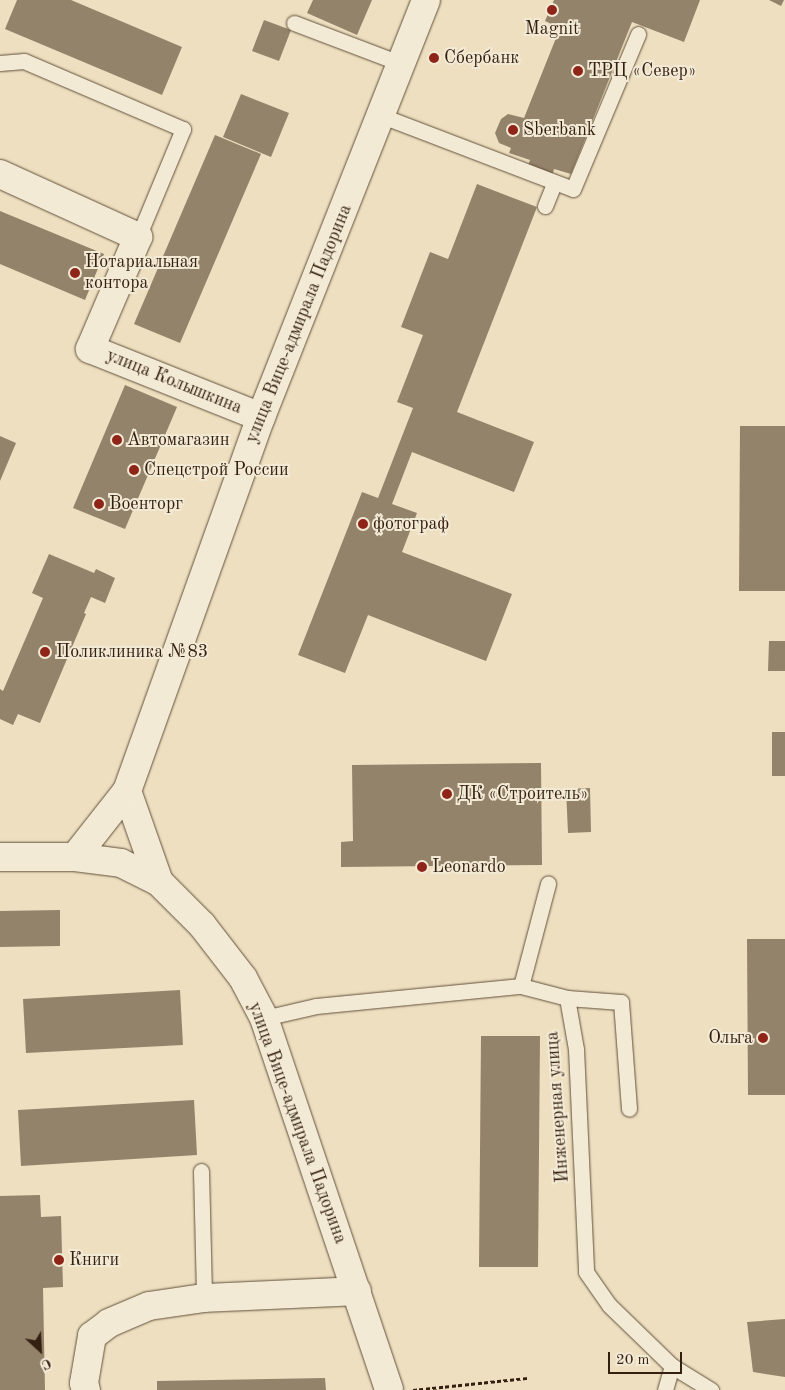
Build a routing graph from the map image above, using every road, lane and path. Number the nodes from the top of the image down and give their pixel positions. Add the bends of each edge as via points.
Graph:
1 (426, 0) edge
2 (294, 23) dead end
3 (638, 34) dead end
4 (0, 63) edge
5 (402, 64) junction
6 (382, 116) junction
7 (0, 174) edge
8 (554, 184) junction
9 (545, 206) dead end
10 (138, 237) junction
11 (261, 417) junction
12 (127, 791) junction
13 (0, 856) edge
14 (75, 857) junction
15 (159, 882) junction
16 (548, 884) dead end
17 (521, 986) junction
18 (567, 998) junction
19 (264, 1018) junction
20 (629, 1109) dead end
21 (201, 1171) dead end
22 (357, 1291) junction
23 (204, 1298) junction
24 (672, 1366) junction
25 (528, 1378) dead end
26 (86, 1390) edge
27 (389, 1390) edge
28 (413, 1390) edge
29 (665, 1390) edge
30 (711, 1390) edge

1 - 5 street, улица Вице-адмирала Падорина
2 - 5 lane
3 - 8 lane via 573,189
4 - 10 lane via 24,61 183,129
5 - 6 street, улица Вице-адмирала Падорина
6 - 8 lane
6 - 11 street, улица Вице-адмирала Падорина
7 - 10 street
8 - 9 lane
10 - 11 street, улица Колышкина via 90,349
11 - 12 street, улица Вице-адмирала Падорина
12 - 14 street, улица Вице-адмирала Падорина
12 - 15 street, улица Вице-адмирала Падорина
13 - 14 street
14 - 15 street, улица Вице-адмирала Падорина via 121,863
15 - 19 street, улица Вице-адмирала Падорина via 202,925 242,978
16 - 17 lane
17 - 18 lane
17 - 19 lane via 316,1006
18 - 20 lane via 621,1002
18 - 24 lane, Инженерная улица via 576,1049 586,1272 609,1305
19 - 22 street, улица Вице-адмирала Падорина
21 - 23 lane
22 - 23 street
22 - 27 street, улица Вице-адмирала Падорина
23 - 26 street via 149,1306 109,1324 92,1336 84,1383
24 - 29 lane
24 - 30 lane, Инженерная улица
25 - 28 path

